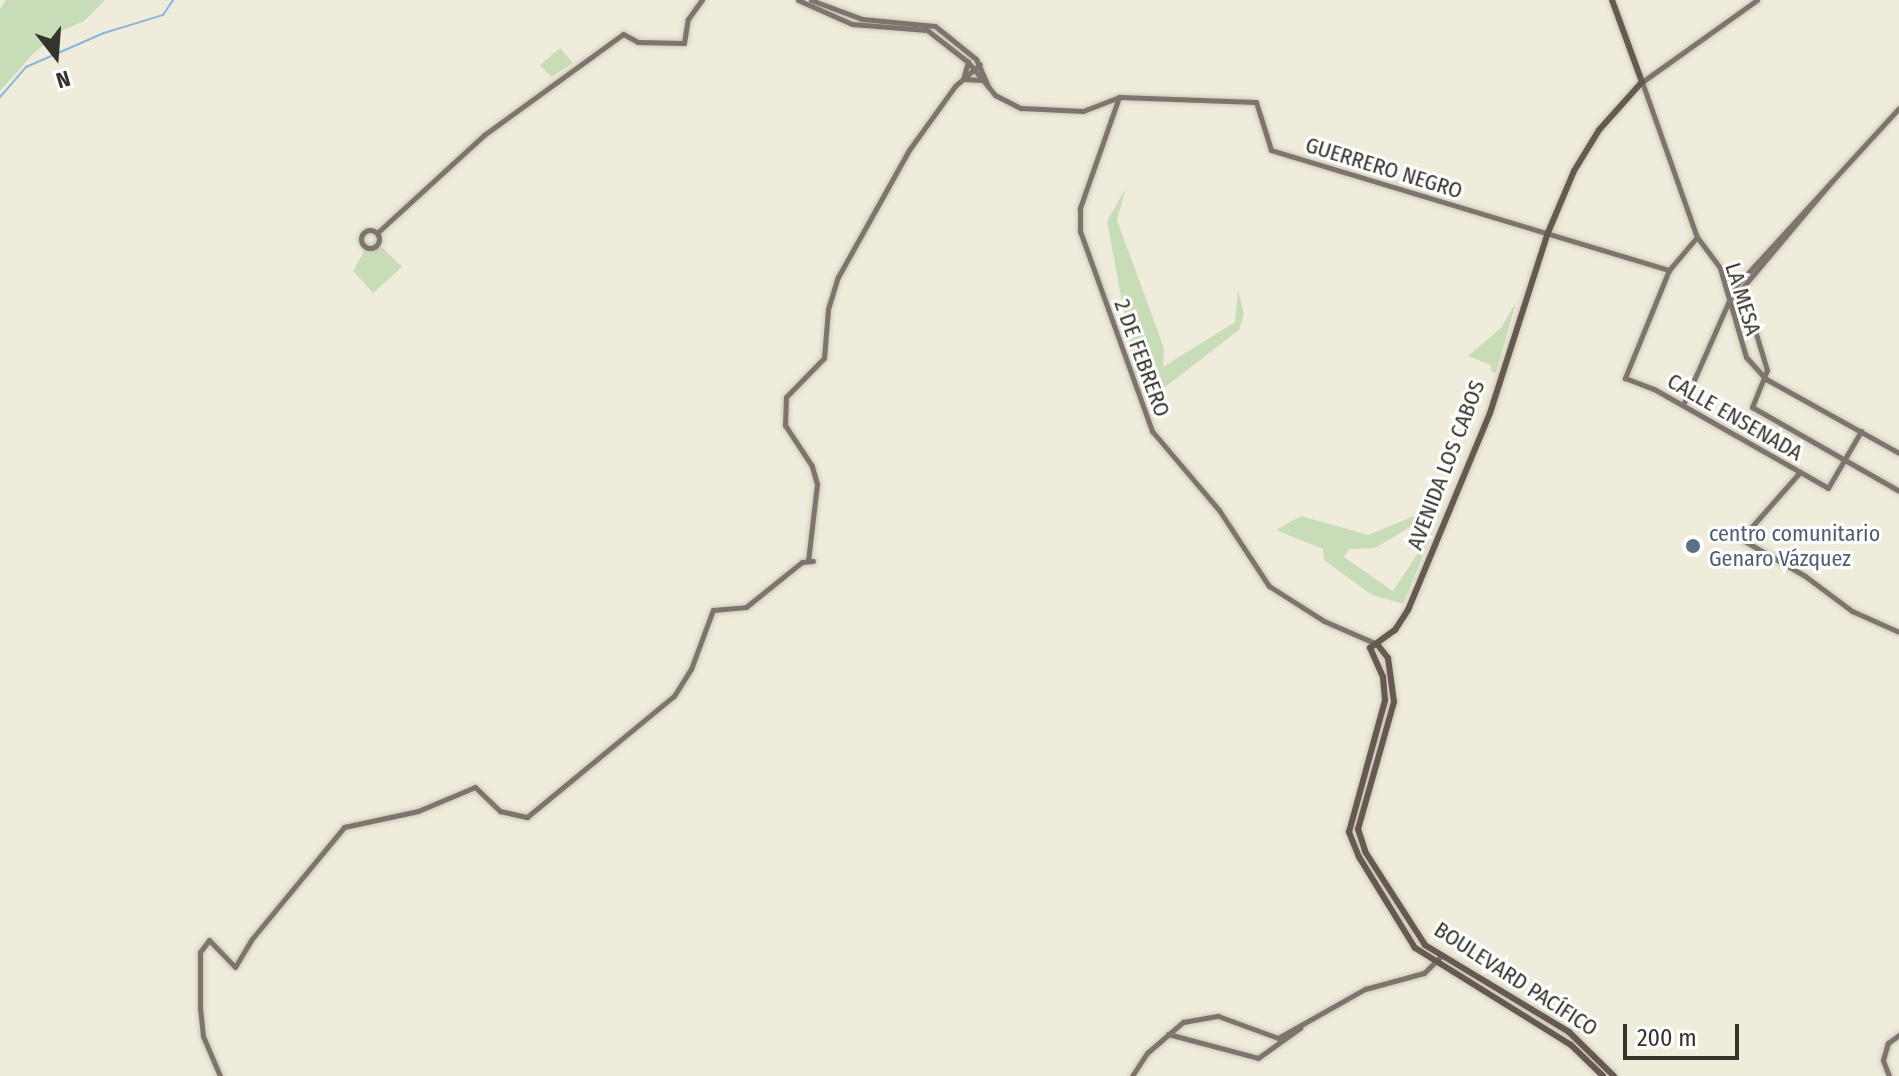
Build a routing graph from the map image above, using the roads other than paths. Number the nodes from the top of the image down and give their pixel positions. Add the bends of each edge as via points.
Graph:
1 (702, 0) edge
2 (798, 0) edge
3 (811, 0) edge
4 (1612, 0) edge
5 (1757, 0) edge
6 (968, 62) junction
7 (977, 66) junction
8 (963, 79) junction
9 (985, 80) junction
10 (1642, 82) junction
11 (1119, 97) junction
12 (1899, 108) edge
13 (377, 233) dead end
14 (1547, 235) junction
15 (1697, 237) junction
16 (1669, 270) junction
17 (1728, 300) junction
18 (1766, 379) junction
19 (1683, 405) junction
20 (1861, 431) junction
21 (1899, 453) edge
22 (1844, 461) junction
23 (1800, 472) junction
24 (1899, 491) edge
25 (1899, 632) edge
26 (1374, 646) junction
27 (1440, 957) junction
28 (1434, 964) junction
29 (1301, 1028) junction
30 (1167, 1034) junction
31 (1899, 1035) edge
32 (220, 1076) edge
33 (1132, 1076) edge
34 (1603, 1076) edge
35 (1614, 1076) edge
36 (1889, 1076) edge

1 - 13 street via 688,19 684,43 638,42 623,34 484,135
2 - 6 street via 852,24 927,30
3 - 7 street via 878,23 928,23
4 - 10 main road
5 - 10 street
6 - 7 street
6 - 8 street
7 - 8 street
7 - 9 street
8 - 9 street
8 - 32 street via 919,133 838,277 828,309 824,358 786,397 782,417 817,484 810,561 746,607 713,610 691,669 674,696 522,820 500,811 475,787 418,811 342,829 235,967 209,940 200,952 203,1036
9 - 11 street via 1012,105 1036,109 1083,111
10 - 14 main road, AVENIDA LOS CABOS via 1586,149
10 - 15 street, LA MESA
11 - 14 street, GUERRERO NEGRO via 1259,103 1271,150
11 - 26 street, 2 DE FEBRERO via 1079,219 1152,431 1211,499 1269,586
12 - 17 street
14 - 16 street, GUERRERO NEGRO
14 - 26 main road, AVENIDA LOS CABOS via 1490,413 1408,610
15 - 16 street
15 - 17 street, LA MESA via 1717,261
16 - 19 street, CALLE ENSENADA via 1625,378
17 - 18 street, LA MESA via 1742,349
17 - 18 street via 1753,324
17 - 19 street
18 - 20 street, LA MESA
18 - 22 street via 1752,407
19 - 23 street, CALLE ENSENADA
20 - 21 street, LA MESA
20 - 22 street
22 - 23 street, CALLE ENSENADA via 1828,488
22 - 24 street
23 - 25 street via 1741,539 1805,576 1847,609
26 - 27 main road, BOULEVARD PACÍFICO via 1388,658 1394,702 1358,829 1393,899 1425,945
26 - 28 main road, BOULEVARD PACÍFICO via 1385,700 1349,832 1409,939
27 - 28 street
27 - 35 main road, BOULEVARD PACÍFICO via 1569,1032
28 - 29 street via 1415,977 1365,989
28 - 34 main road, BOULEVARD PACÍFICO via 1571,1045
29 - 30 street via 1278,1038 1218,1016 1195,1018
29 - 30 street via 1258,1058
30 - 33 street
31 - 36 street via 1888,1043 1883,1060

